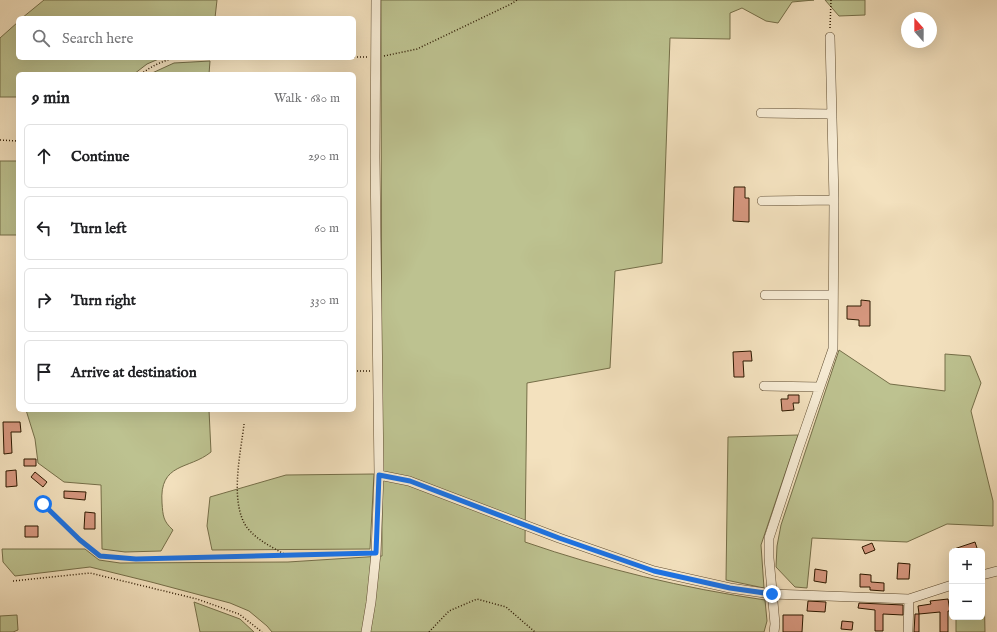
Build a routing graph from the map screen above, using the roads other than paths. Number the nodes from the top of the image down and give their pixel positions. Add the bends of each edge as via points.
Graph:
1 (376, 0) edge
2 (830, 37) road end
3 (761, 114) dead end
4 (832, 114) junction
5 (834, 200) junction
6 (762, 201) dead end
7 (765, 295) dead end
8 (833, 295) junction
9 (764, 386) dead end
10 (820, 388) junction
11 (379, 475) junction
12 (997, 571) edge
13 (985, 574) edge
14 (949, 586) edge
15 (772, 594) junction
16 (909, 599) junction
17 (366, 632) edge
18 (774, 632) edge
19 (908, 632) edge

1 - 11 street
2 - 4 street
3 - 4 street
4 - 5 street
5 - 6 street
5 - 8 street
7 - 8 street
8 - 10 street via 833,349
9 - 10 street
10 - 15 street via 769,538
11 - 15 street via 410,481 654,571 730,588
11 - 17 street via 376,553
12 - 13 street
14 - 16 street
15 - 16 street
15 - 18 street
16 - 19 street

